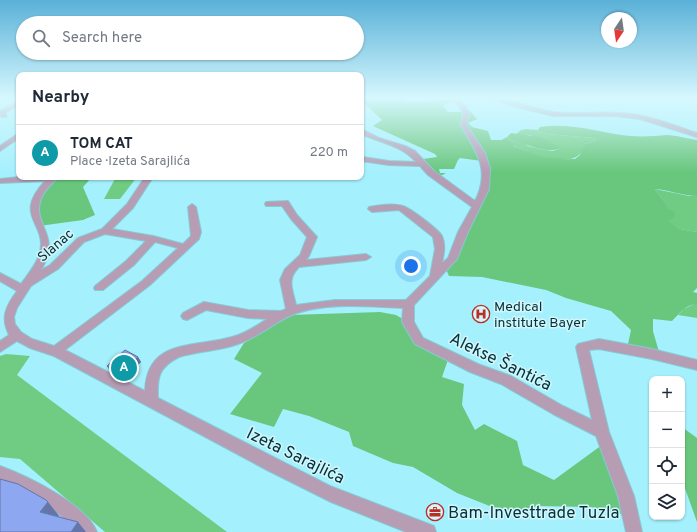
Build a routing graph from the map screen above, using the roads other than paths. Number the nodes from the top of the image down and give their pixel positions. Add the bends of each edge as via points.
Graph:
1 (463, 123) edge
2 (657, 123) edge
3 (364, 132) edge
4 (697, 135) edge
5 (16, 137) edge
6 (1, 147) edge
7 (364, 159) edge
8 (422, 164) junction
9 (16, 179) edge
10 (51, 180) edge
11 (147, 180) edge
12 (0, 181) edge
13 (269, 204) dead end
14 (476, 206) junction
15 (192, 207) dead end
16 (372, 209) dead end
17 (105, 231) junction
18 (153, 239) junction
19 (184, 247) junction
20 (366, 257) dead end
21 (297, 264) junction
22 (0, 276) edge
23 (435, 277) junction
24 (24, 287) junction
25 (99, 288) dead end
26 (409, 304) junction
27 (288, 312) junction
28 (187, 316) dead end
29 (16, 336) junction
30 (0, 347) edge
31 (56, 351) junction
32 (697, 365) edge
33 (152, 401) junction
34 (602, 432) junction
35 (0, 473) edge
36 (89, 532) edge
37 (428, 532) edge
38 (634, 532) edge

1 - 14 street via 481,153 486,168 486,189
2 - 4 street
3 - 8 street via 403,147
5 - 6 street
7 - 8 street
8 - 14 street
9 - 12 street, Slanac
10 - 24 street, Slanac via 41,189 34,206 45,243 44,260
11 - 17 street, Slanac via 130,206
13 - 21 street via 285,203 312,237 304,256
14 - 23 street via 452,259
15 - 19 street via 197,234
16 - 23 street via 401,208 432,230 437,236 440,249
17 - 18 street, Slanac
17 - 24 street, Slanac via 81,240 54,267
18 - 19 street, Slanac
18 - 25 street via 130,263
19 - 31 street via 146,283
20 - 21 street
21 - 27 street via 289,271 285,280
22 - 24 street
23 - 26 street
24 - 29 street, Slanac via 8,323
26 - 27 street via 312,305
26 - 34 street, Alekse Šantića via 408,322 419,341 474,368 506,380
27 - 28 street via 248,314 204,306
27 - 33 street via 234,342 181,351 159,363 154,372
29 - 30 street
29 - 31 street via 30,344
31 - 33 street, Izeta Sarajlića
32 - 34 street via 599,344 582,347
33 - 37 street, Izeta Sarajlića via 326,492
34 - 38 street via 626,496
35 - 36 street via 65,508

